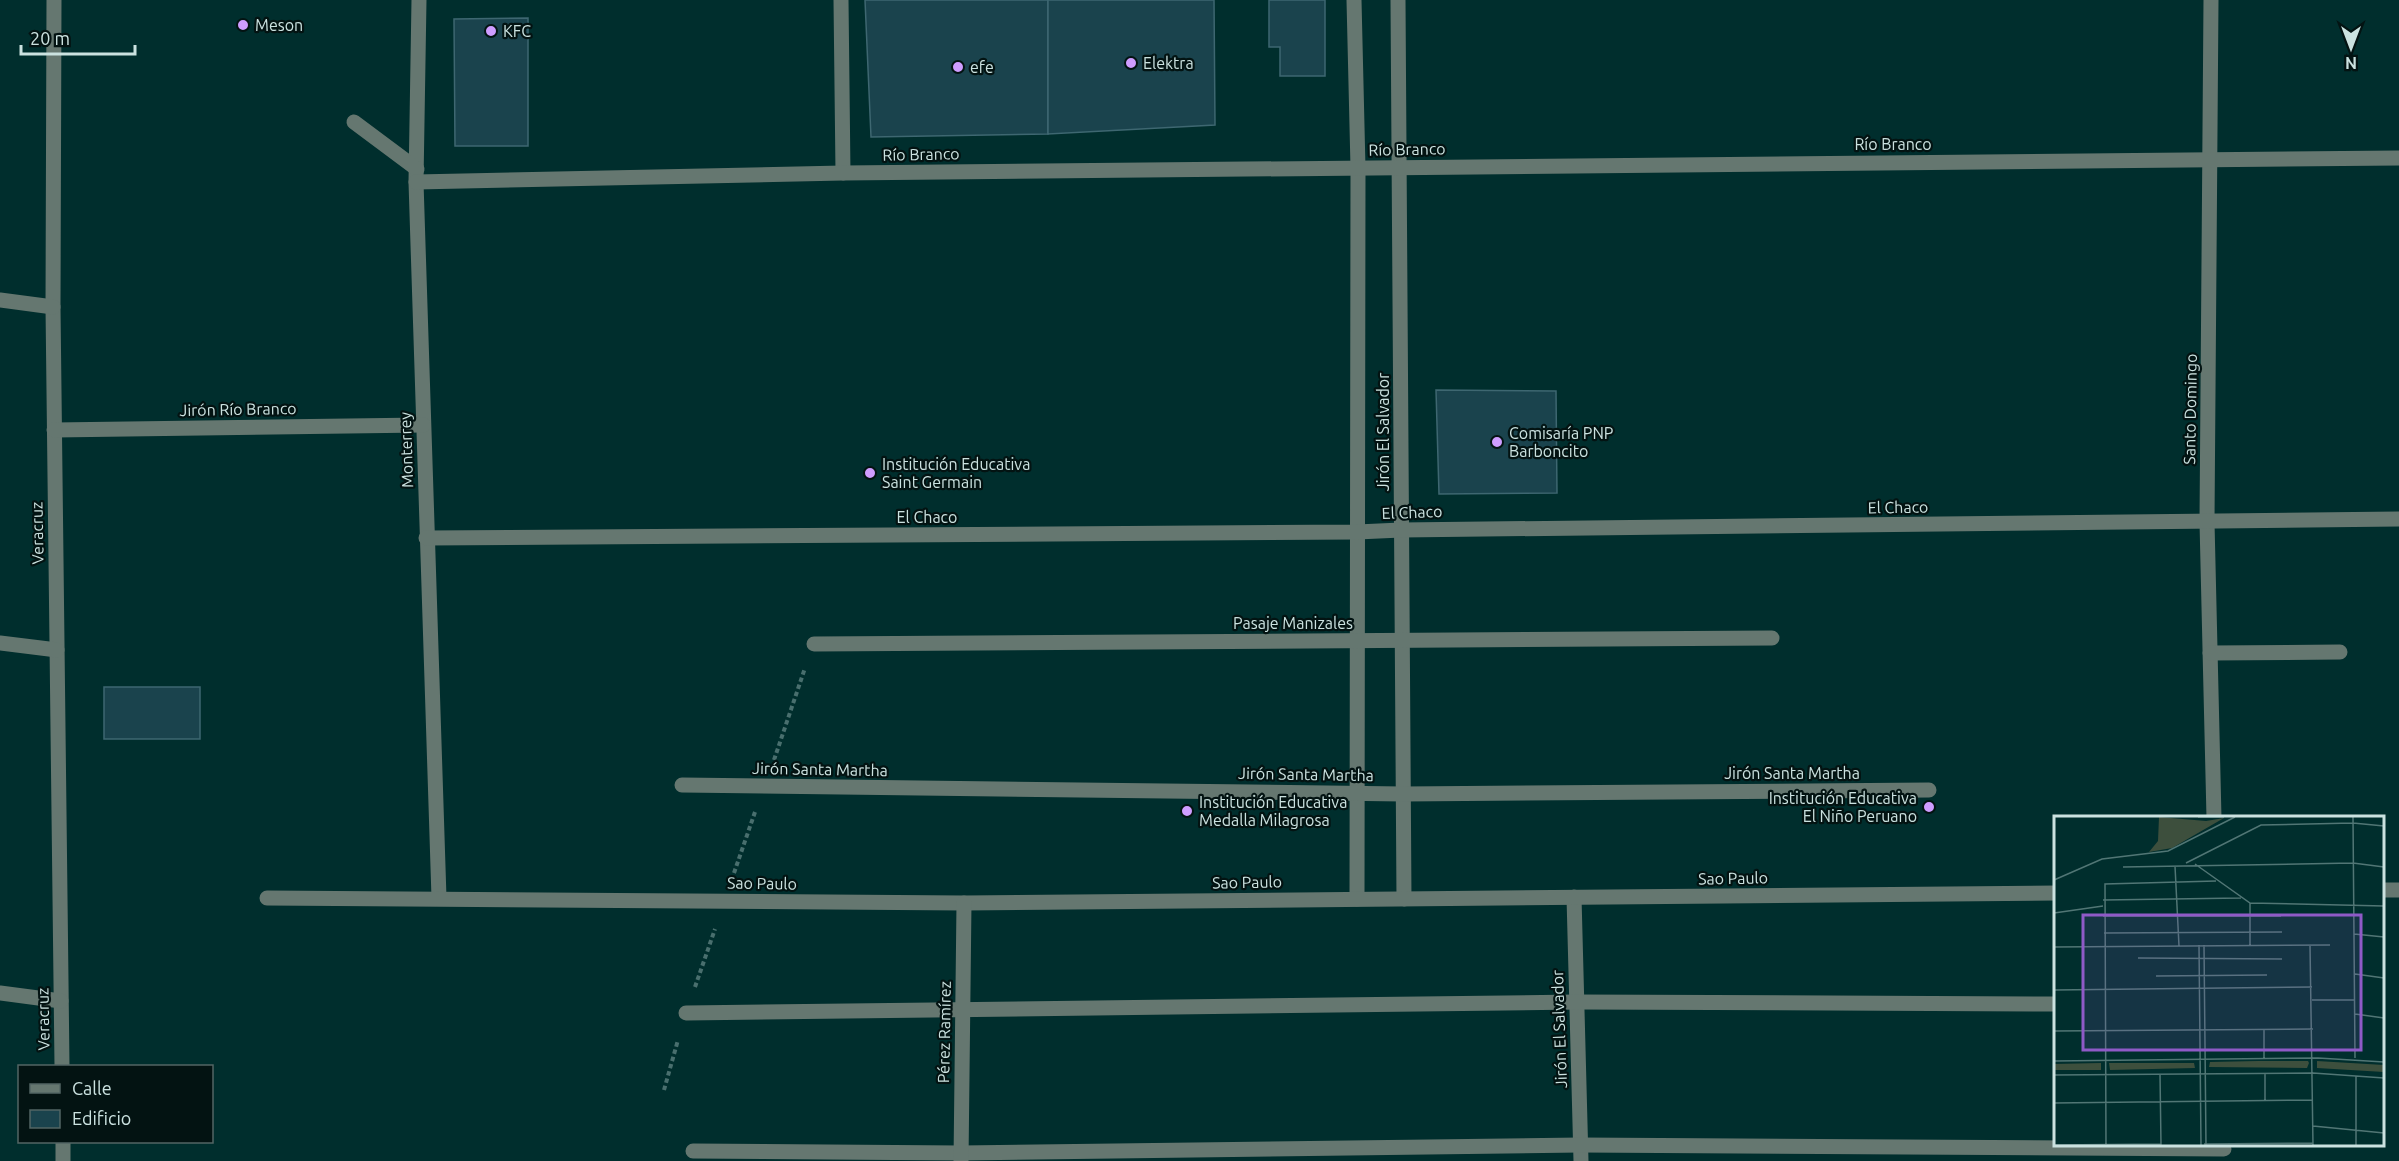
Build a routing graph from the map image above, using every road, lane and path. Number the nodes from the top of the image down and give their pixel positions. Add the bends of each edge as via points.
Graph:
1 (54, 0) edge
2 (419, 0) edge
3 (840, 0) edge
4 (1354, 0) edge
5 (1398, 0) edge
6 (2211, 0) edge
7 (354, 122) dead end
8 (2399, 158) edge
9 (2211, 159) junction
10 (1399, 166) junction
11 (1358, 168) junction
12 (843, 173) junction
13 (417, 175) junction
14 (0, 300) edge
15 (53, 307) junction
16 (423, 425) junction
17 (54, 430) junction
18 (2399, 519) edge
19 (2207, 522) junction
20 (1401, 530) junction
21 (1357, 532) junction
22 (426, 538) junction
23 (1772, 638) dead end
24 (1356, 641) junction
25 (1402, 641) junction
26 (0, 643) edge
27 (814, 644) joint
28 (57, 650) junction
29 (2340, 652) dead end
30 (2210, 653) junction
31 (682, 785) dead end
32 (765, 786) junction
33 (1929, 790) dead end
34 (1357, 792) junction
35 (1403, 794) junction
36 (2214, 816) edge
37 (2054, 893) edge
38 (1574, 897) junction
39 (267, 898) dead end
40 (439, 898) junction
41 (1357, 899) junction
42 (1404, 899) junction
43 (725, 901) junction
44 (964, 903) junction
45 (0, 993) edge
46 (61, 1001) junction
47 (1577, 1002) junction
48 (2054, 1004) edge
49 (962, 1010) junction
50 (686, 1013) junction
51 (62, 1065) edge
52 (664, 1090) dead end
53 (63, 1143) edge
54 (1580, 1145) junction
55 (693, 1151) dead end
56 (2225, 1151) edge
57 (961, 1157) edge
58 (63, 1161) edge
59 (1581, 1161) edge

1 - 15 street, Veracruz
2 - 13 street, Monterrey
3 - 12 street
4 - 11 street, Jirón El Salvador
5 - 10 street, Jirón El Salvador
6 - 9 street, Santo Domingo
7 - 13 street
8 - 9 street, Río Branco
9 - 10 street, Río Branco
9 - 19 street, Santo Domingo
10 - 11 street, Río Branco
10 - 20 street, Jirón El Salvador
11 - 12 street, Río Branco
11 - 21 street, Jirón El Salvador
12 - 13 street, Río Branco
13 - 16 street, Monterrey
14 - 15 street
15 - 17 street, Veracruz
16 - 17 street, Jirón Río Branco
16 - 22 street, Monterrey
17 - 28 street, Veracruz
18 - 19 street, El Chaco
19 - 20 street, El Chaco
19 - 30 street, Santo Domingo
20 - 21 street, El Chaco
20 - 25 street, Jirón El Salvador
21 - 22 street, El Chaco
21 - 24 street, Jirón El Salvador
22 - 40 street, Monterrey
23 - 25 street, Pasaje Manizales
24 - 25 street, Pasaje Manizales
24 - 27 street, Pasaje Manizales
24 - 34 street, Jirón El Salvador
25 - 35 street, Jirón El Salvador
26 - 28 street
27 - 32 path
28 - 46 street, Veracruz
29 - 30 street
30 - 36 street, Santo Domingo
31 - 32 street, Jirón Santa Martha
32 - 34 street, Jirón Santa Martha
32 - 43 path
33 - 35 street, Jirón Santa Martha
34 - 35 street, Jirón Santa Martha
34 - 41 street, Jirón El Salvador
35 - 42 street, Jirón El Salvador
37 - 38 street, Sao Paulo
38 - 42 street, Sao Paulo
38 - 47 street, Jirón El Salvador
39 - 40 street, Sao Paulo
40 - 43 street, Sao Paulo
41 - 42 street, Sao Paulo
41 - 44 street, Sao Paulo
43 - 44 street, Sao Paulo
43 - 50 path
44 - 49 street, Pérez Ramírez
45 - 46 street
46 - 51 street, Veracruz
47 - 48 street
47 - 49 street
47 - 54 street, Jirón El Salvador
49 - 50 street
49 - 57 street, Pérez Ramírez
50 - 52 path
53 - 58 street
54 - 56 street
54 - 57 street
54 - 59 street, Jirón El Salvador
55 - 57 street

